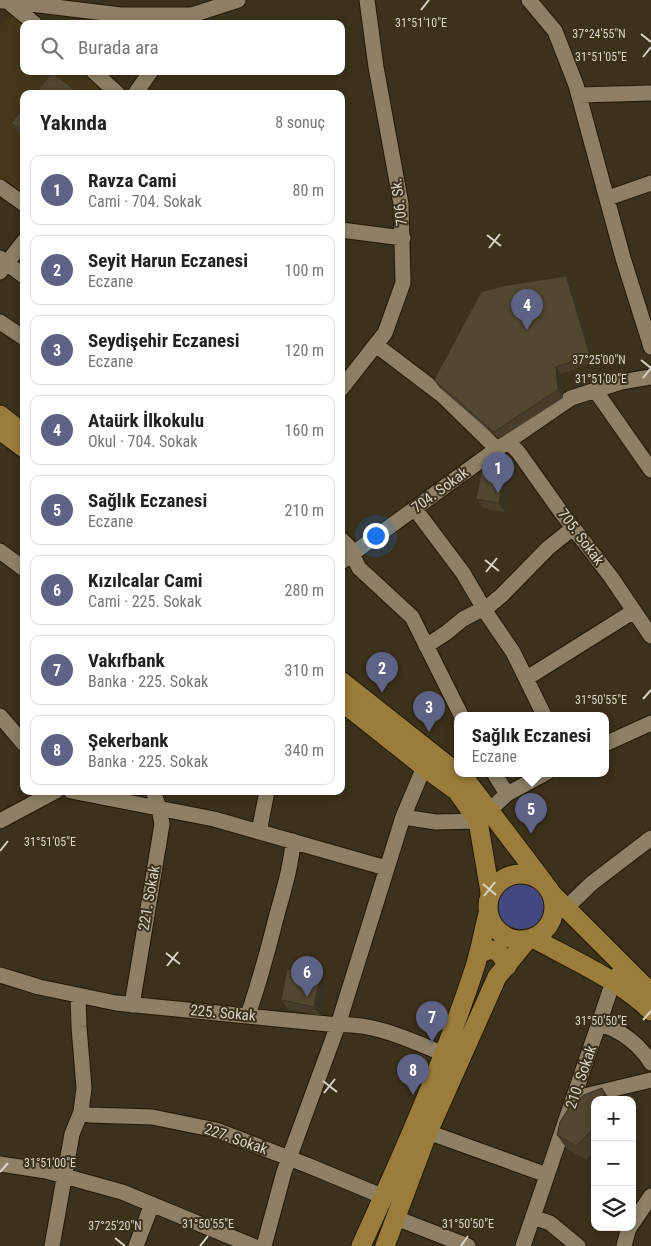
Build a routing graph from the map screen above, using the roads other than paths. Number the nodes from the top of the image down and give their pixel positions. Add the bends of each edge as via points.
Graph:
1 (6, 0) edge
2 (238, 0) edge
3 (367, 0) edge
4 (529, 0) edge
5 (0, 1) edge
6 (0, 7) edge
7 (111, 7) edge
8 (206, 11) junction
9 (30, 20) edge
10 (197, 20) edge
11 (97, 75) edge
12 (148, 75) edge
13 (114, 90) edge
14 (138, 90) edge
15 (651, 93) edge
16 (579, 95) junction
17 (651, 183) edge
18 (0, 187) edge
19 (608, 198) junction
20 (20, 201) edge
21 (345, 231) edge
22 (403, 238) junction
23 (20, 245) edge
24 (2, 264) edge
25 (20, 274) edge
26 (0, 322) edge
27 (20, 335) edge
28 (376, 345) junction
29 (651, 347) edge
30 (651, 377) edge
31 (345, 384) edge
32 (595, 390) junction
33 (0, 415) edge
34 (0, 430) edge
35 (20, 430) edge
36 (20, 445) edge
37 (503, 445) junction
38 (651, 470) edge
39 (415, 509) junction
40 (574, 528) junction
41 (345, 543) edge
42 (0, 551) edge
43 (346, 559) edge
44 (20, 566) edge
45 (484, 608) junction
46 (634, 611) junction
47 (651, 636) edge
48 (426, 646) junction
49 (526, 678) junction
50 (345, 684) edge
51 (345, 704) edge
52 (459, 712) edge
53 (543, 712) edge
54 (0, 716) edge
55 (651, 723) edge
56 (20, 739) edge
57 (609, 742) edge
58 (424, 767) junction
59 (454, 770) edge
60 (462, 777) edge
61 (496, 777) edge
62 (539, 777) edge
63 (507, 794) junction
64 (49, 795) edge
65 (91, 795) edge
66 (154, 795) edge
67 (265, 795) edge
68 (159, 808) junction
69 (484, 816) junction
70 (403, 817) junction
71 (0, 821) edge
72 (260, 827) junction
73 (651, 838) edge
74 (293, 842) junction
75 (520, 851) junction
76 (485, 859) junction
77 (387, 867) junction
78 (548, 889) junction
79 (490, 892) junction
80 (565, 908) junction
81 (488, 914) junction
82 (530, 939) junction
83 (478, 955) junction
84 (507, 966) junction
85 (623, 966) junction
86 (0, 975) edge
87 (613, 982) junction
88 (651, 993) edge
89 (78, 995) junction
90 (132, 1005) junction
91 (651, 1011) edge
92 (248, 1015) junction
93 (599, 1024) junction
94 (338, 1025) junction
95 (444, 1054) junction
96 (651, 1063) edge
97 (651, 1080) edge
98 (573, 1099) junction
99 (80, 1112) junction
100 (428, 1132) junction
101 (289, 1158) junction
102 (0, 1164) edge
103 (547, 1175) junction
104 (64, 1176) junction
105 (651, 1196) edge
106 (384, 1197) junction
107 (152, 1204) junction
108 (533, 1217) junction
109 (396, 1218) junction
110 (636, 1218) edge
111 (628, 1231) edge
112 (52, 1246) edge
113 (136, 1246) edge
114 (253, 1246) edge
115 (264, 1246) edge
116 (361, 1246) edge
117 (385, 1246) edge
118 (468, 1246) edge
119 (523, 1246) edge
120 (578, 1246) edge
121 (624, 1246) edge

1 - 5 street
1 - 6 street
1 - 7 street
1 - 9 street
2 - 8 street
3 - 22 street, 706. Sk. via 402,204
4 - 16 street via 555,31
7 - 8 street via 192,15
8 - 10 street
11 - 13 street
12 - 14 street
15 - 16 street
16 - 19 street
17 - 19 street
18 - 20 street
19 - 29 street
21 - 22 street
22 - 28 street, 706. Sk. via 403,283 385,333
23 - 24 street
24 - 25 street
26 - 27 street
28 - 31 street, 706. Sk.
28 - 37 street, 705. Sokak
30 - 32 street, 704. Sokak
32 - 37 street, 704. Sokak via 571,398
32 - 38 street
33 - 35 main road
34 - 36 main road
37 - 39 street, 704. Sokak
37 - 40 street, 705. Sokak via 519,453
39 - 43 street, 704. Sokak
39 - 45 street via 463,573
40 - 45 street
40 - 46 street, 705. Sokak
41 - 43 street via 348,546
42 - 44 street
43 - 48 street via 412,617
45 - 48 street
45 - 49 street
46 - 47 street, 705. Sokak
46 - 49 street
48 - 52 street
49 - 53 street
50 - 59 main road
51 - 58 main road
54 - 56 street
55 - 57 street
58 - 69 main road
58 - 70 street
60 - 69 main road
61 - 63 street
62 - 63 street
63 - 69 street
64 - 71 street
65 - 68 street
66 - 68 street, 221. Sokak
67 - 72 street
68 - 72 street via 190,809
68 - 74 street via 214,819
68 - 90 street, 221. Sokak via 162,824
69 - 70 street via 436,822
69 - 75 main road
69 - 76 main road
70 - 77 street
72 - 77 street
73 - 80 street
74 - 77 street
74 - 92 street via 292,858
75 - 76 main road via 511,864
75 - 78 main road
76 - 79 main road
77 - 94 street
78 - 79 main road via 537,877 516,873 505,876
78 - 80 main road
78 - 82 main road via 554,904 553,914 546,928
79 - 81 main road
80 - 85 main road
81 - 82 main road via 495,928 507,937
81 - 83 main road
82 - 84 main road
82 - 87 main road
83 - 84 main road via 486,950 495,950
83 - 95 main road
84 - 100 main road via 497,977
85 - 87 street, 210. Sokak
85 - 88 main road
86 - 89 street, 225. Sokak
87 - 91 main road
87 - 93 street, 210. Sokak
89 - 90 street, 225. Sokak
89 - 99 street via 84,1088
90 - 92 street, 225. Sokak
92 - 94 street, 225. Sokak
93 - 96 street via 628,1038
93 - 98 street, 210. Sokak
94 - 95 street, 225. Sokak via 352,1024 402,1037
94 - 101 street
95 - 106 main road
97 - 98 street
98 - 103 street, 210. Sokak
99 - 101 street, 227. Sokak via 152,1117 216,1130
99 - 104 street
100 - 103 street
100 - 109 main road
101 - 106 street, 227. Sokak
101 - 115 street
102 - 104 street
103 - 108 street, 210. Sokak
104 - 107 street
104 - 112 street
105 - 110 street
106 - 116 main road
107 - 113 street
107 - 114 street
108 - 119 street, 210. Sokak
108 - 120 street via 550,1224
109 - 117 main road
109 - 118 street
111 - 121 street

